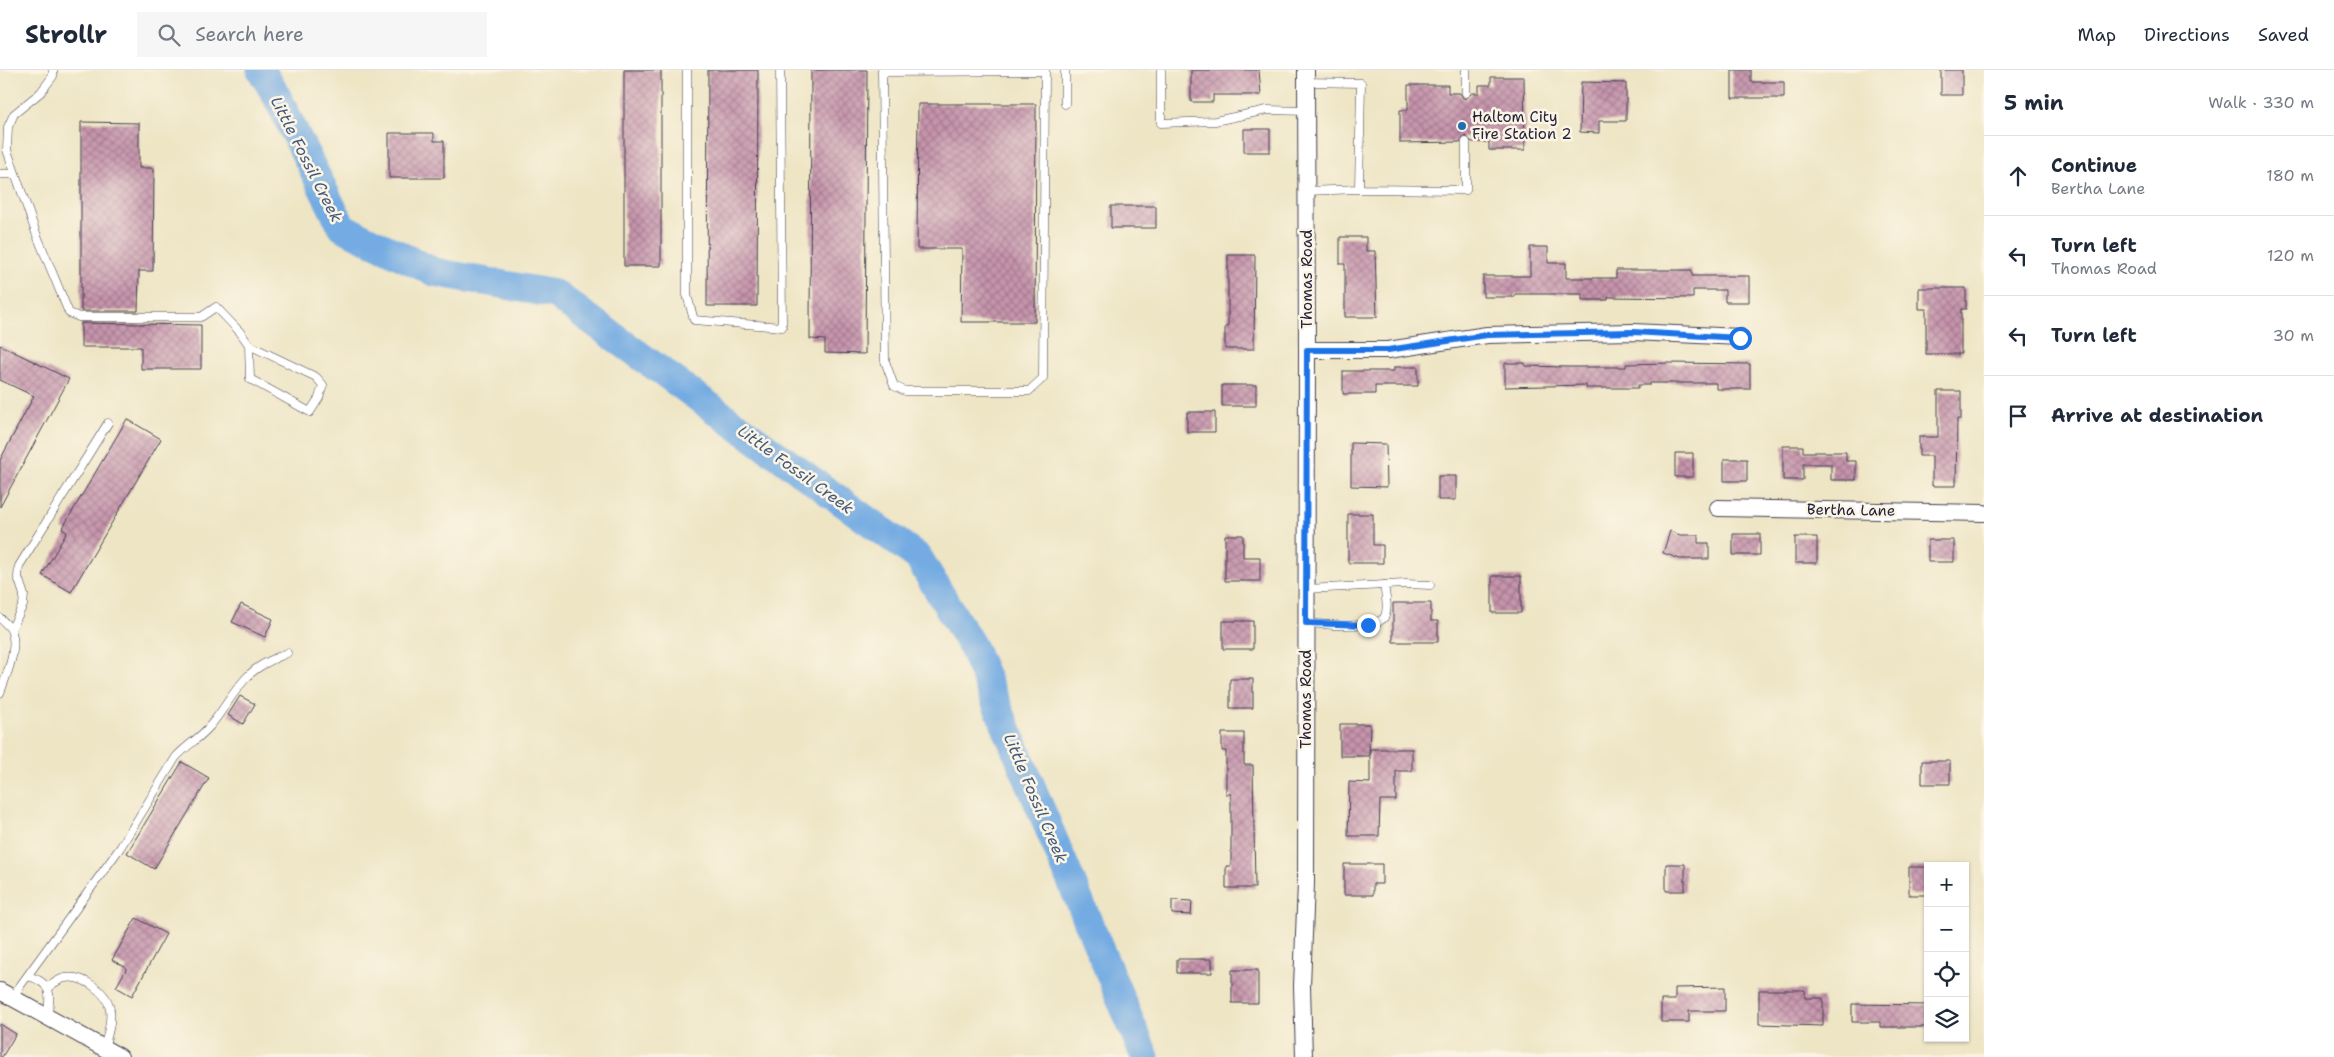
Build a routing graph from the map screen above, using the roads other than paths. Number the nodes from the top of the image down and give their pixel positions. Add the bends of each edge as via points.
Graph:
1 (53, 70) edge
2 (687, 70) edge
3 (780, 70) edge
4 (1045, 70) edge
5 (1065, 70) edge
6 (1161, 70) edge
7 (1466, 70) edge
8 (882, 71) edge
9 (1306, 76) edge
10 (1466, 93) dead end
11 (1065, 104) dead end
12 (1306, 111) junction
13 (1466, 142) dead end
14 (0, 174) edge
15 (14, 174) junction
16 (1359, 189) junction
17 (1306, 191) junction
18 (1740, 338) dead end
19 (249, 345) junction
20 (1307, 350) junction
21 (108, 423) dead end
22 (1718, 508) dead end
23 (1984, 513) edge
24 (1384, 585) junction
25 (1430, 585) dead end
26 (1306, 589) junction
27 (0, 618) edge
28 (1306, 623) junction
29 (11, 630) junction
30 (287, 653) dead end
31 (0, 693) edge
32 (28, 976) junction
33 (48, 988) junction
34 (6, 994) edge
35 (47, 1017) junction
36 (102, 1053) edge
37 (120, 1057) edge
38 (1304, 1057) edge

1 - 15 lane via 53,76 41,92 14,114 8,127 7,150
2 - 3 lane via 687,295 694,320 782,327
4 - 8 lane
4 - 8 lane via 1043,378 1029,391 905,392 894,386 885,362
5 - 11 lane
6 - 12 lane via 1161,123 1215,121 1267,110
7 - 10 lane
9 - 12 street, Thomas Road
9 - 16 lane via 1361,83
12 - 17 street, Thomas Road
13 - 16 lane via 1466,190
14 - 15 lane
15 - 19 lane via 69,313 78,317 201,318 216,307
16 - 17 lane
17 - 20 street, Thomas Road
18 - 20 street via 1633,332 1487,335 1388,350
19 - 19 lane via 316,377 323,385 310,412 250,379
20 - 26 street, Thomas Road
21 - 29 lane via 19,566 23,605
22 - 23 street, Bertha Lane
24 - 25 lane
24 - 26 lane
24 - 28 lane via 1386,615 1380,622 1368,625
26 - 28 street, Thomas Road
27 - 29 lane
28 - 38 street, Thomas Road
29 - 31 lane via 12,652
30 - 32 lane via 249,674 200,737 176,757 120,848
32 - 33 lane via 39,979
32 - 34 lane
33 - 35 lane
33 - 36 lane via 66,978 77,979 94,986 106,997 110,1021
34 - 35 street
35 - 36 street
36 - 37 street

